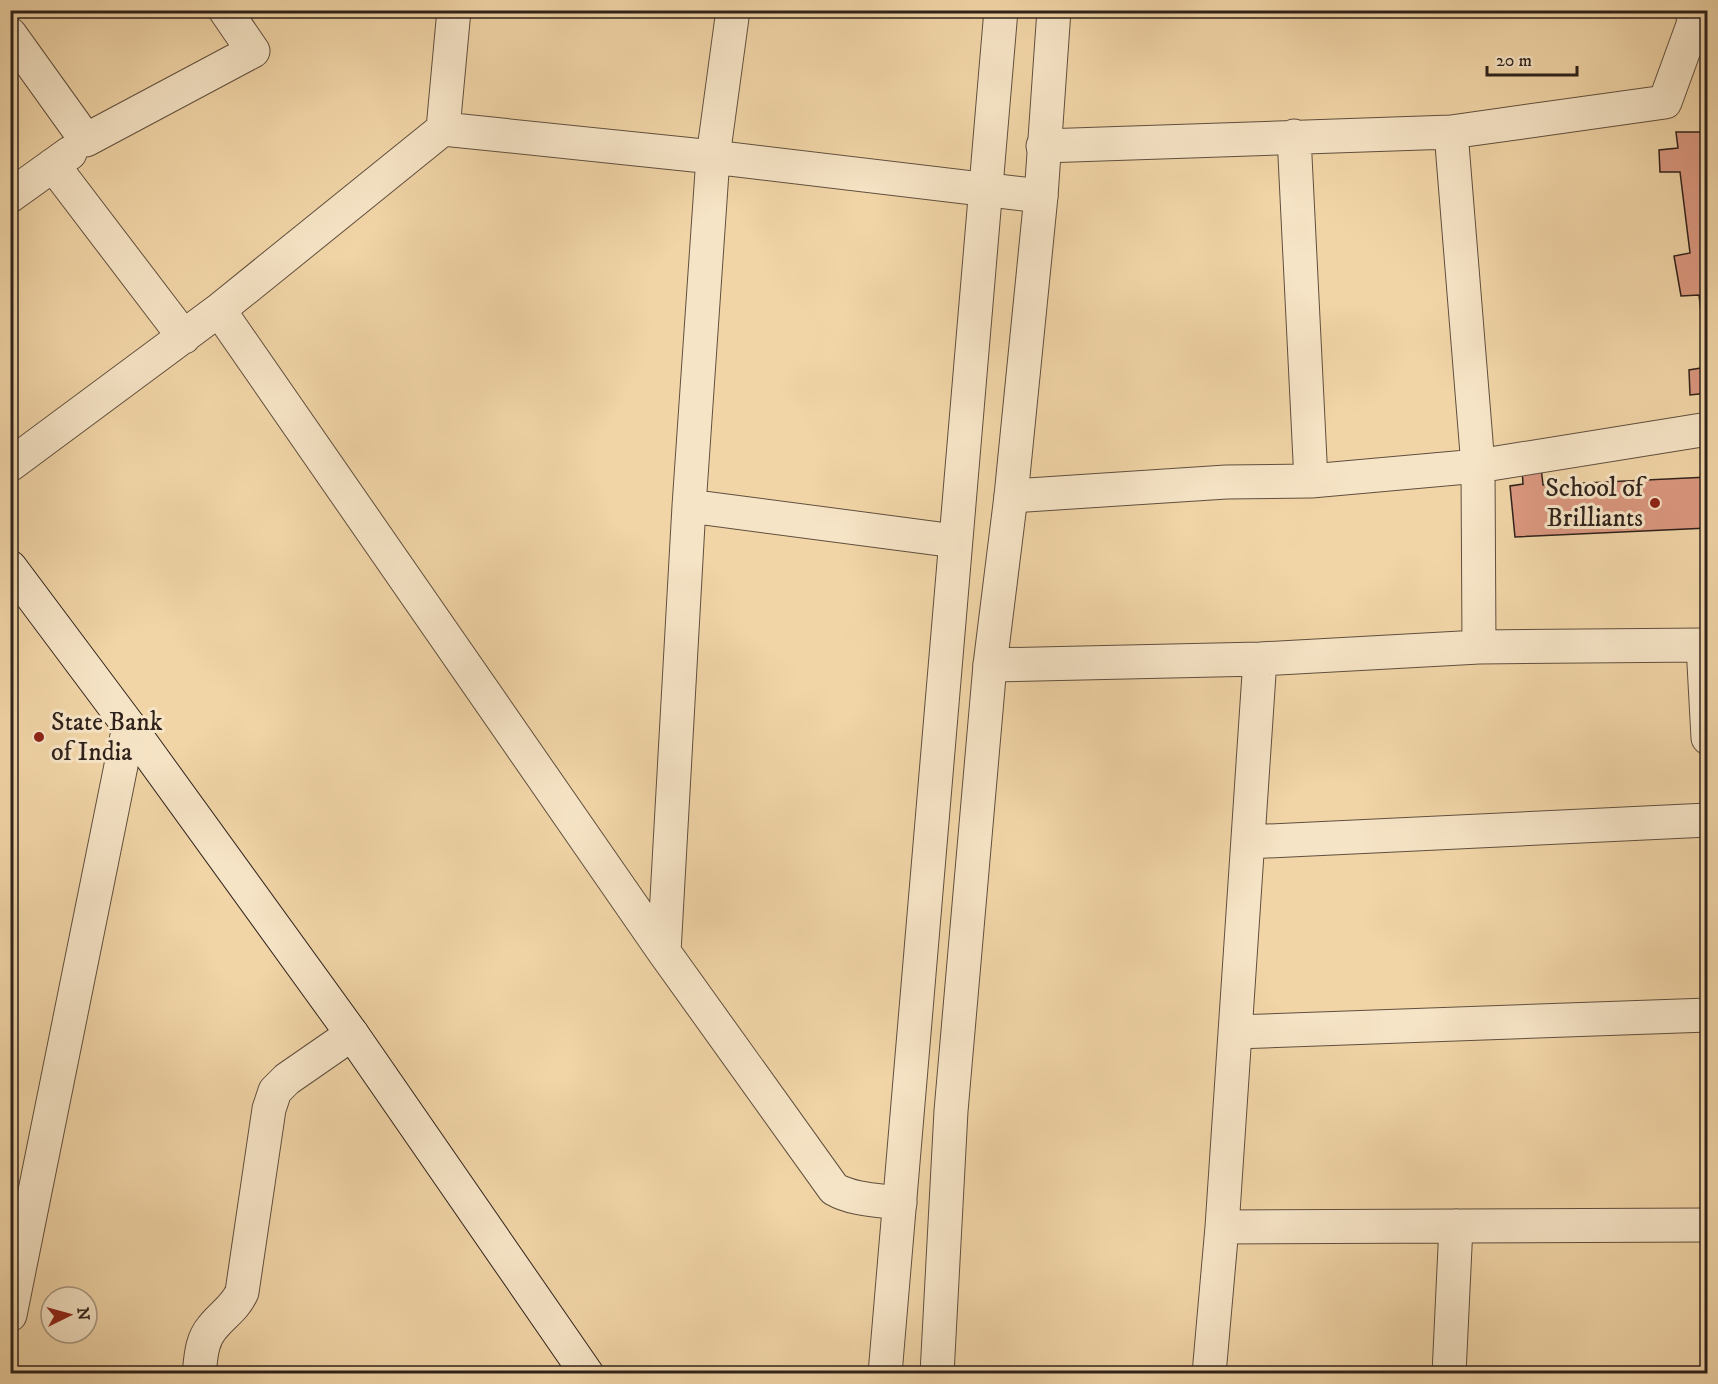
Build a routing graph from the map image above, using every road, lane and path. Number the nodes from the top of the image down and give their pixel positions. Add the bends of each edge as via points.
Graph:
1 (225, 10) edge
2 (454, 10) edge
3 (733, 10) edge
4 (1001, 10) edge
5 (1054, 10) edge
6 (1694, 10) edge
7 (10, 34) edge
8 (443, 129) junction
9 (1452, 132) junction
10 (1294, 136) junction
11 (86, 140) junction
12 (1043, 146) junction
13 (713, 157) junction
14 (53, 165) junction
15 (986, 189) junction
16 (10, 196) edge
17 (1041, 196) junction
18 (219, 310) junction
19 (183, 337) junction
20 (1707, 429) edge
21 (10, 465) edge
22 (1478, 466) junction
23 (1311, 481) junction
24 (1011, 496) junction
25 (689, 506) junction
26 (955, 541) junction
27 (10, 567) edge
28 (1705, 644) edge
29 (1479, 647) junction
30 (1260, 659) junction
31 (990, 665) junction
32 (129, 726) junction
33 (1707, 738) edge
34 (1707, 820) edge
35 (1248, 842) junction
36 (664, 952) junction
37 (1707, 1015) edge
38 (1235, 1032) junction
39 (352, 1034) junction
40 (900, 1203) junction
41 (1707, 1225) edge
42 (1456, 1226) junction
43 (1222, 1227) junction
44 (10, 1315) edge
45 (199, 1374) edge
46 (587, 1374) edge
47 (885, 1374) edge
48 (937, 1374) edge
49 (1209, 1374) edge
50 (1449, 1374) edge

1 - 11 street via 252,51
2 - 8 street
3 - 13 street
4 - 15 street
5 - 12 street
6 - 9 street via 1693,25 1665,102
7 - 11 street
8 - 13 street
8 - 18 street
9 - 10 street
9 - 22 street
10 - 12 street
10 - 23 street
11 - 14 street
12 - 17 street
13 - 15 street
13 - 25 street
14 - 16 street
14 - 19 street
15 - 17 street
15 - 26 street
17 - 24 street
18 - 19 street
18 - 36 street
19 - 21 street
20 - 22 street
22 - 23 street
22 - 29 street
23 - 24 street via 1226,482
24 - 31 street
25 - 26 street
25 - 36 street
26 - 40 street
27 - 32 street
28 - 29 street
28 - 33 street
29 - 30 street
30 - 31 street
30 - 35 street
31 - 48 street via 951,1111
32 - 39 street
32 - 44 street
34 - 35 street
35 - 38 street
36 - 40 street via 834,1189 857,1197
37 - 38 street
38 - 43 street
39 - 45 street via 276,1091 268,1109 242,1292 237,1304 205,1339
39 - 46 street
40 - 47 street
41 - 42 street
42 - 43 street
42 - 50 street
43 - 49 street

